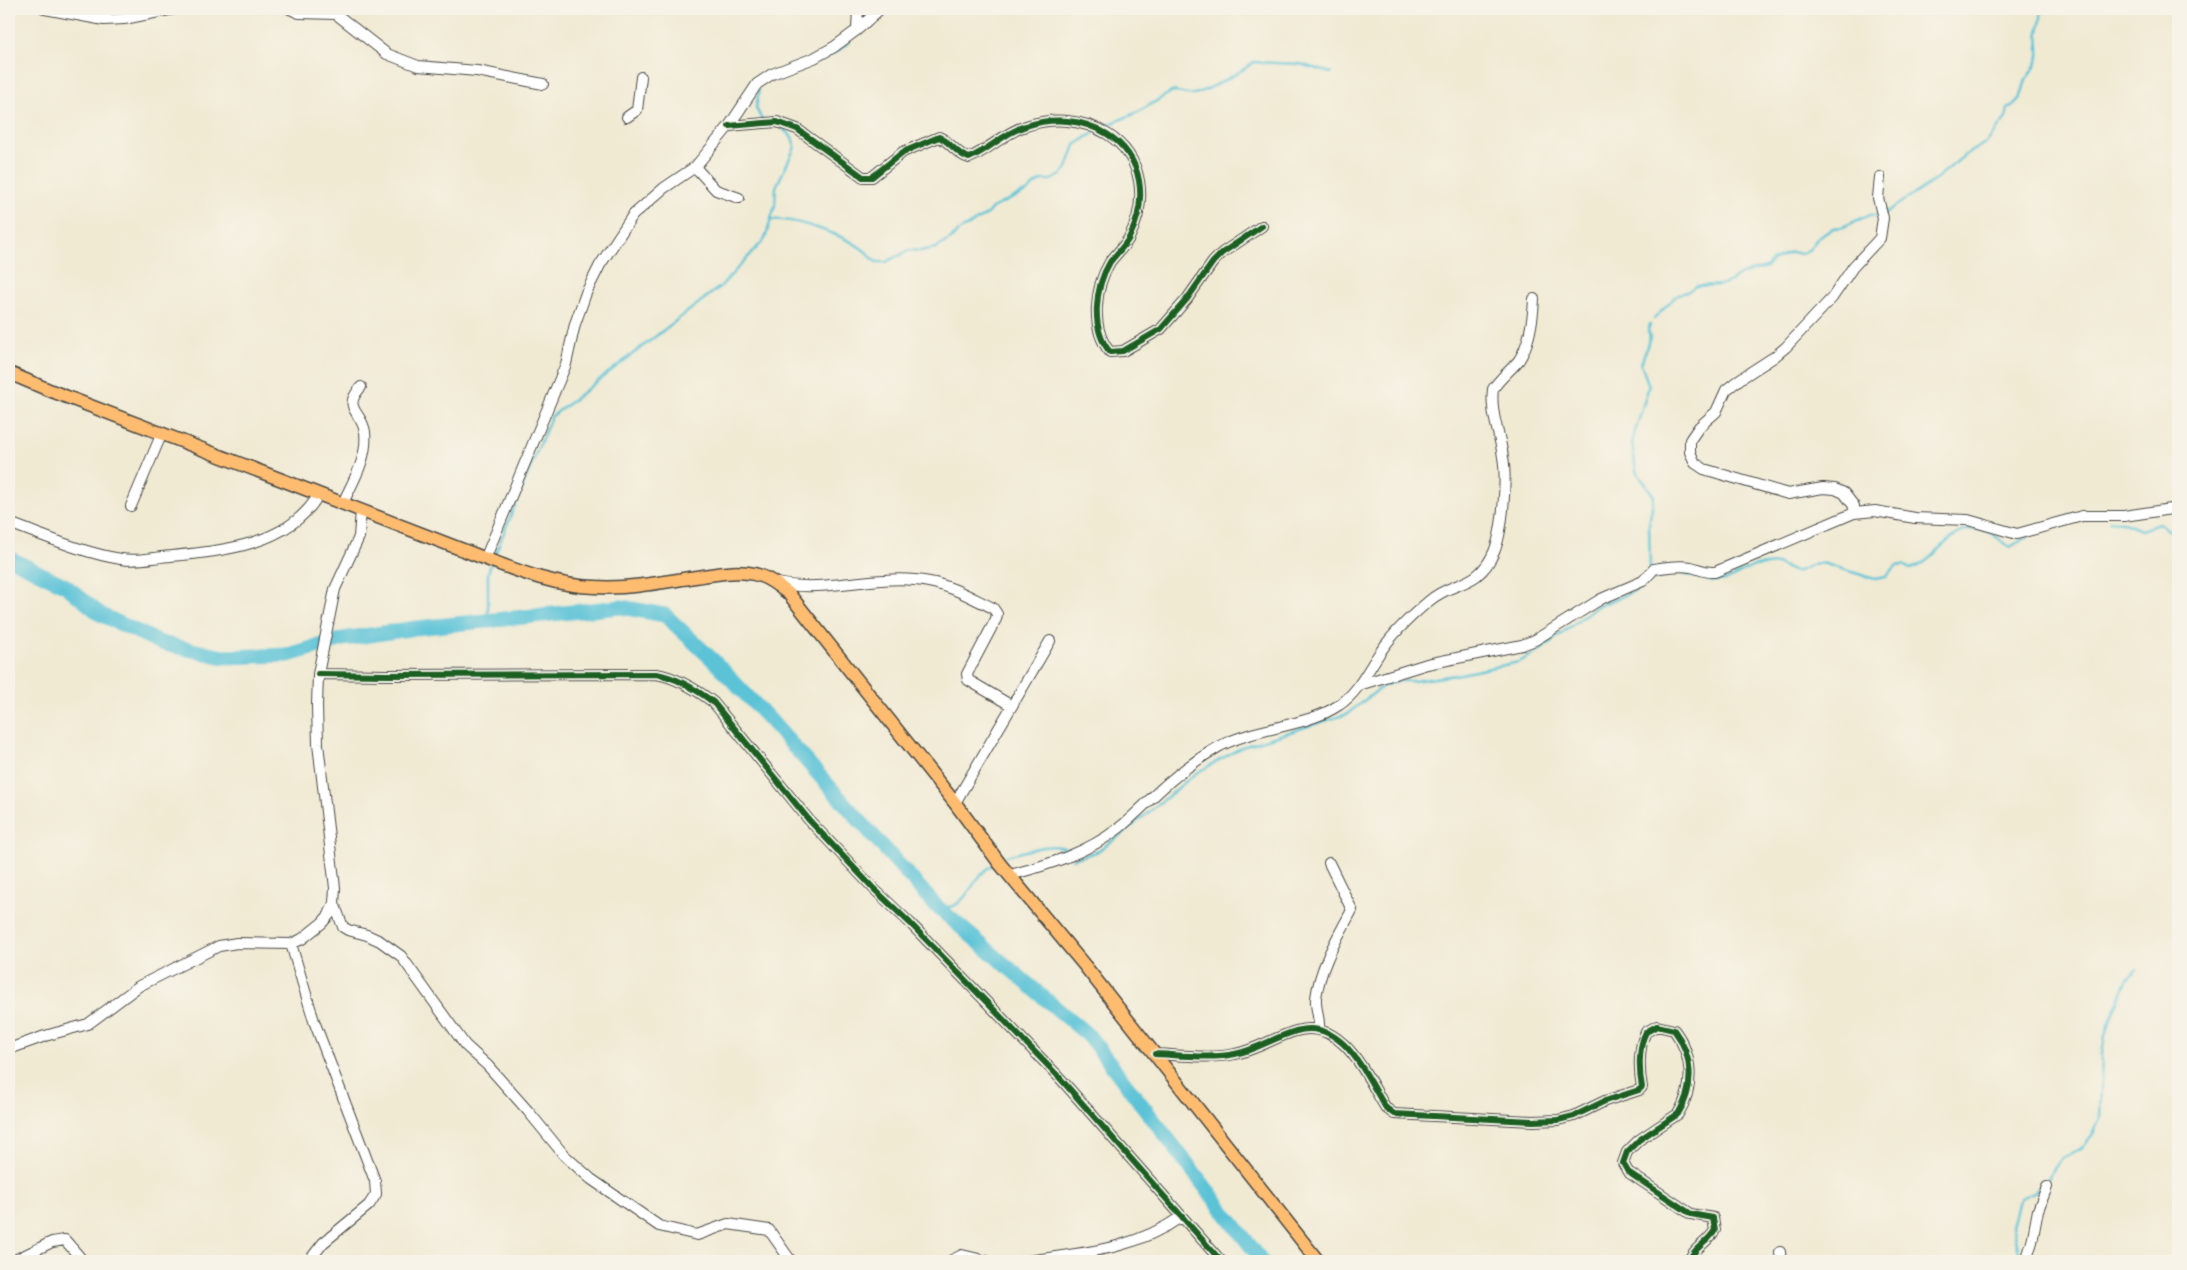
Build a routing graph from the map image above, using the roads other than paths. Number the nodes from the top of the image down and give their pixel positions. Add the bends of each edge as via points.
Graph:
1 (45, 9) edge
2 (174, 9) edge
3 (290, 9) edge
4 (858, 9) edge
5 (880, 9) edge
6 (856, 30) junction
7 (641, 77) dead end
8 (543, 84) dead end
9 (627, 117) dead end
10 (729, 126) junction
11 (695, 168) junction
12 (1880, 177) dead end
13 (739, 198) dead end
14 (1262, 226) dead end
15 (1534, 299) dead end
16 (9, 373) edge
17 (361, 387) dead end
18 (162, 433) junction
19 (319, 494) junction
20 (343, 503) junction
21 (131, 506) dead end
22 (2178, 508) edge
23 (361, 510) junction
24 (1854, 513) junction
25 (9, 523) edge
26 (490, 561) junction
27 (776, 583) junction
28 (1050, 640) dead end
29 (319, 670) junction
30 (1359, 686) junction
31 (1012, 706) junction
32 (955, 803) junction
33 (1329, 863) dead end
34 (1010, 875) junction
35 (334, 903) junction
36 (291, 944) junction
37 (1318, 1029) junction
38 (9, 1050) edge
39 (1155, 1054) junction
40 (2047, 1187) dead end
41 (1181, 1217) junction
42 (14, 1261) edge
43 (83, 1261) edge
44 (309, 1261) edge
45 (791, 1261) edge
46 (950, 1261) edge
47 (987, 1261) edge
48 (1028, 1261) edge
49 (1221, 1261) edge
50 (1318, 1261) edge
51 (1689, 1261) edge
52 (2026, 1261) edge

1 - 2 street via 104,20
3 - 8 street via 299,13 336,14 387,54 418,66 477,71
4 - 6 street
5 - 6 street
6 - 10 street via 814,58 772,74 757,84
7 - 9 street via 637,110
10 - 11 street
10 - 14 street via 777,122 797,129 863,177 872,177 903,152 939,137 970,158 1025,126 1076,121 1095,127 1115,139 1132,159 1141,183 1139,207 1129,238 1110,263 1100,284 1097,304 1099,327 1103,344 1110,352 1123,352 1161,329 1213,262
11 - 13 street via 716,190
11 - 26 street via 664,188 633,215 600,265 583,300 566,364
12 - 24 street via 1878,198 1883,218 1880,238 1853,267 1832,298 1786,347 1726,390 1716,412 1690,440 1690,452 1695,463 1704,469 1788,494 1835,489 1849,499
15 - 30 street via 1525,348 1493,389 1493,415 1504,468 1501,522 1494,551 1480,574 1431,599 1400,628
16 - 18 main road
17 - 20 street via 351,403 365,431 363,461
18 - 19 main road
18 - 21 street
19 - 20 main road
19 - 25 street via 311,509 295,522 242,546 153,558 124,560 104,556
20 - 23 main road
22 - 24 street via 2124,516 2082,516 2018,534 1968,520 1916,518 1876,511
23 - 26 main road
23 - 29 street via 359,537 335,589
24 - 30 street via 1715,572 1705,573 1679,566 1654,569 1643,581 1601,599 1545,636 1522,645 1427,664
26 - 27 main road via 544,579 595,588 722,573 760,576
27 - 31 street via 795,587 888,579 929,582 951,587 993,608 996,619 967,674 968,680
27 - 32 main road via 790,594
28 - 31 street
29 - 35 street via 318,744
29 - 41 street via 386,675 656,674 667,676 703,695 713,702 816,827 1059,1078
30 - 34 street via 1331,710 1220,746 1160,790 1119,828 1093,845 1048,864
31 - 32 street
32 - 34 main road
33 - 37 street via 1352,910 1319,982 1316,1002 1320,1022
34 - 39 main road
35 - 36 street via 322,923
35 - 45 street via 343,927 368,935 401,956 465,1045 488,1066 564,1156 591,1179 659,1226 670,1230 697,1235 728,1224 769,1230
36 - 38 street via 219,946 139,986 88,1024
36 - 44 street via 314,1021 375,1181 376,1194 368,1205 323,1243
37 - 39 street via 1296,1031 1230,1055
37 - 51 street via 1345,1044 1386,1108 1394,1114 1533,1121 1568,1119 1604,1101 1639,1090 1642,1087 1641,1058 1646,1032 1657,1026 1674,1030 1686,1052 1691,1075 1681,1109 1631,1148 1623,1163 1628,1172 1691,1214 1713,1218 1715,1230 1712,1236 1693,1251
39 - 50 main road
40 - 52 street
41 - 48 street via 1153,1234 1127,1244
41 - 49 street
42 - 43 street via 52,1242 65,1240
46 - 47 street via 962,1255

